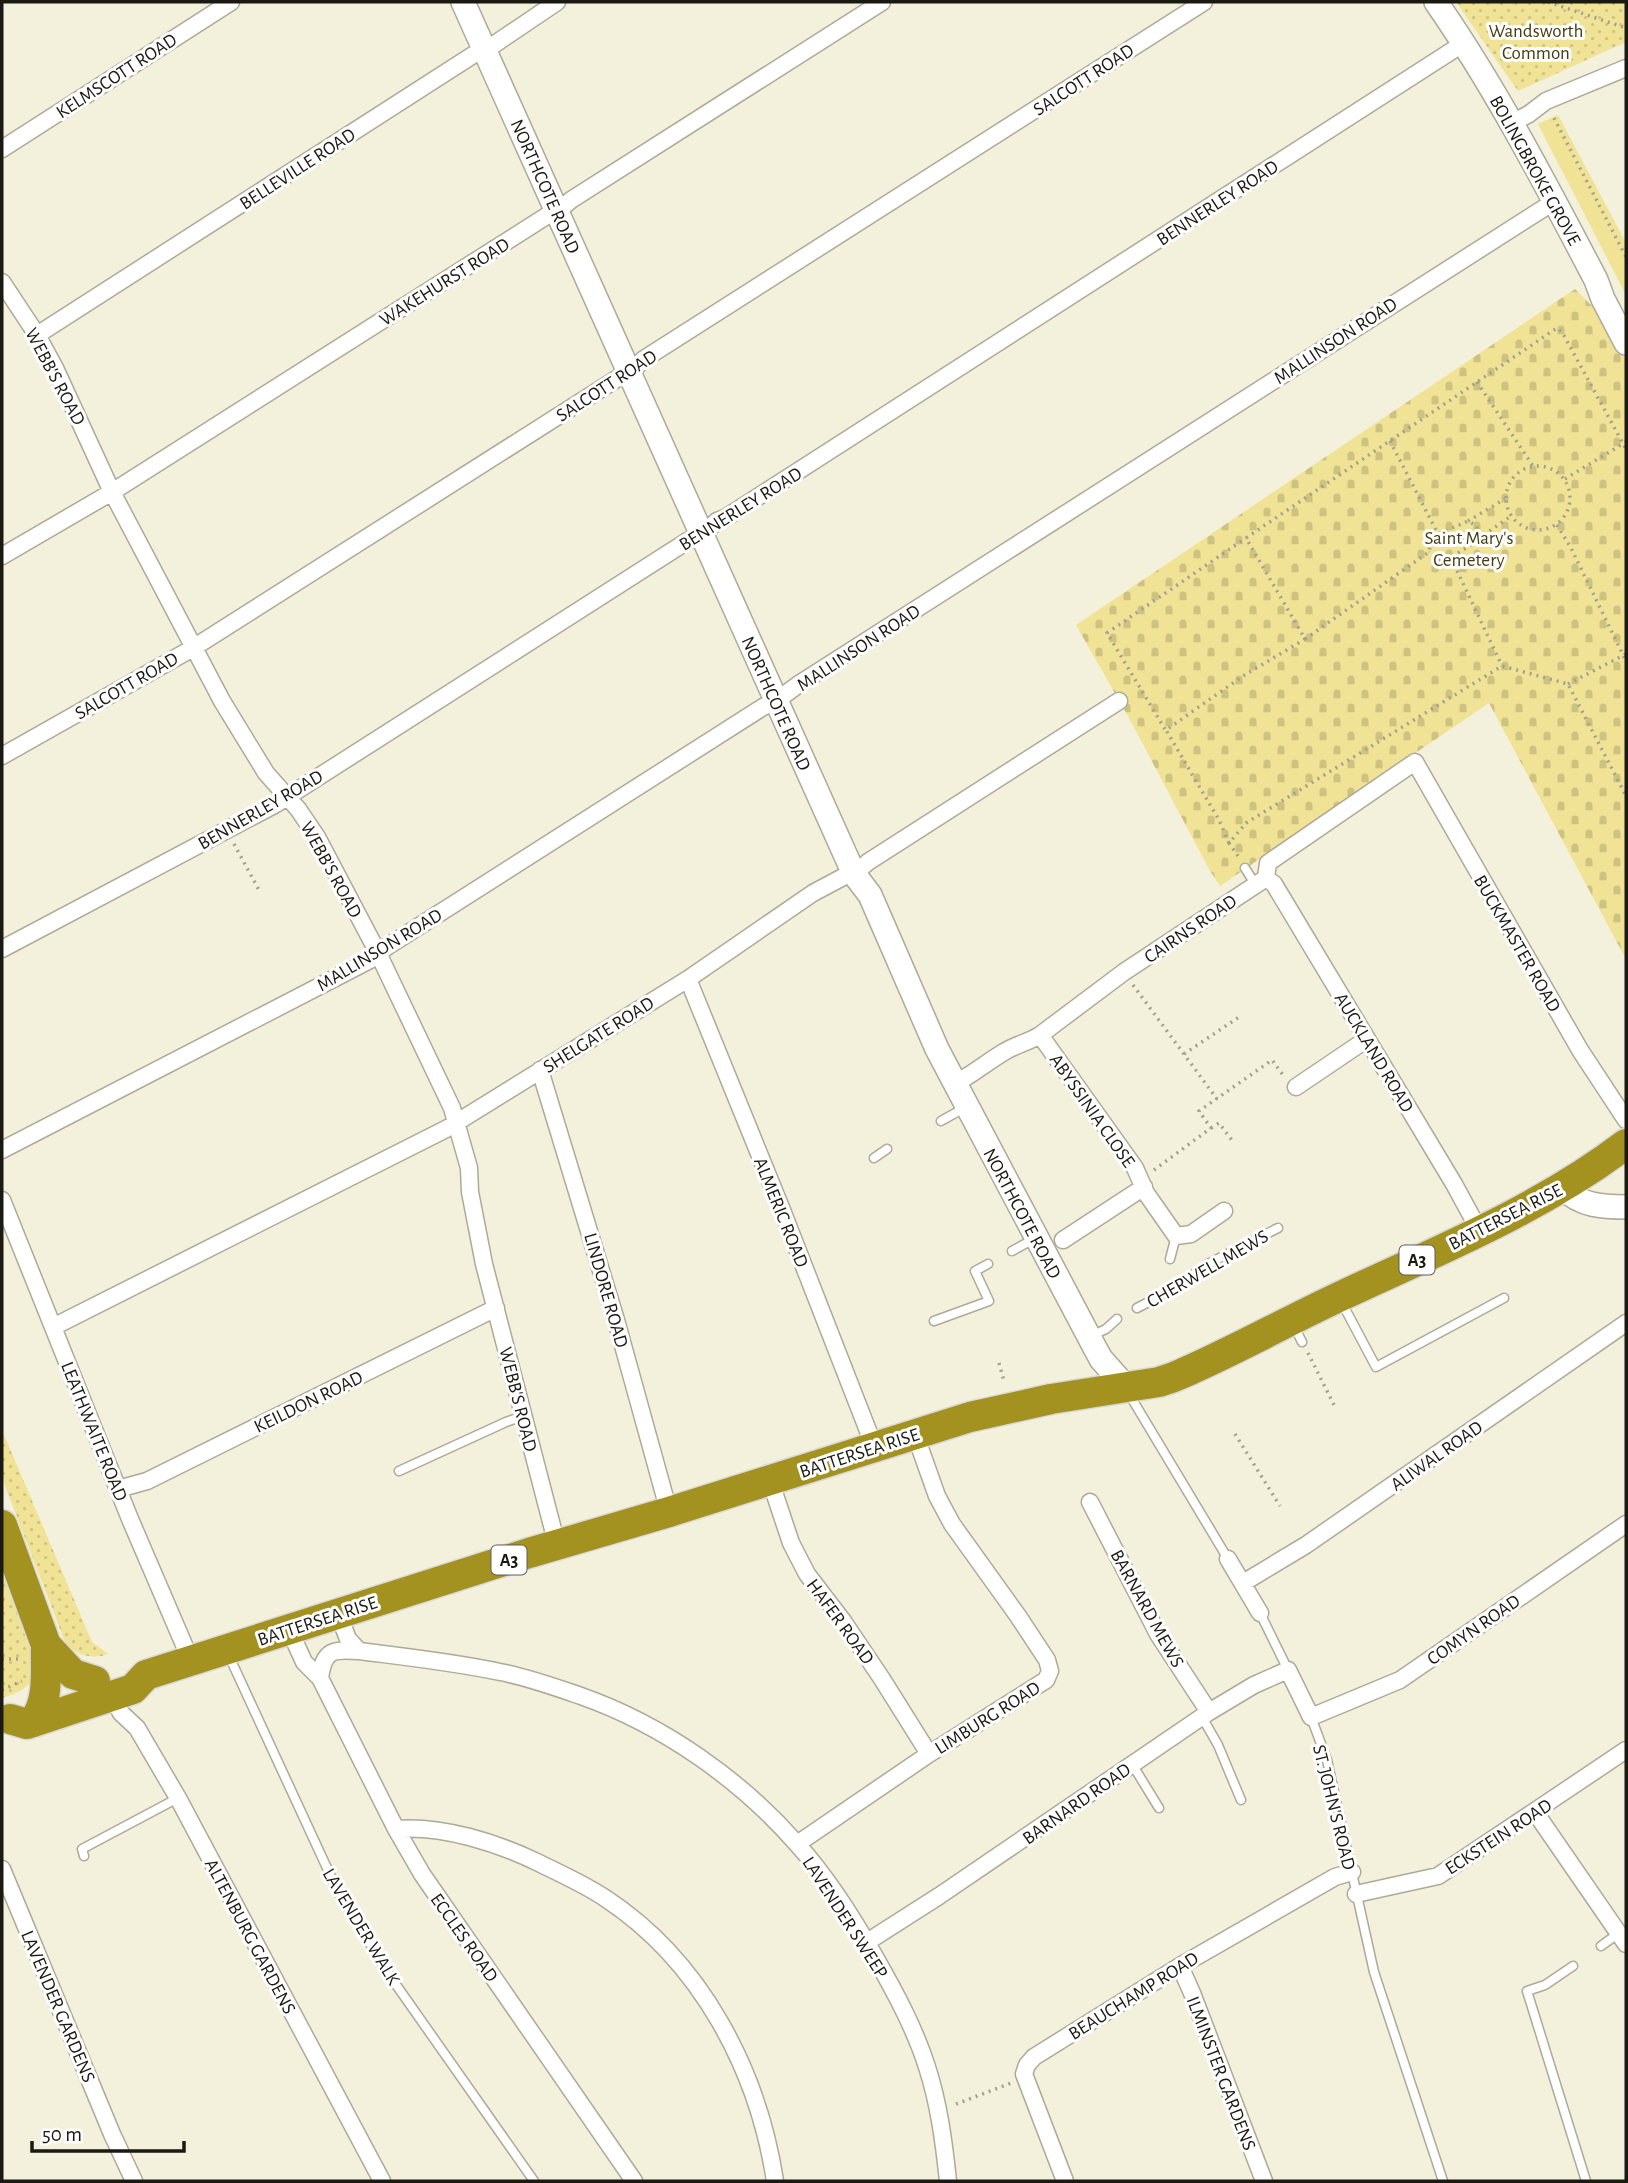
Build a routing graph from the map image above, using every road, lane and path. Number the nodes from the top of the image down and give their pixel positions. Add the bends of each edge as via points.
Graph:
1 (230, 2) edge
2 (463, 2) edge
3 (557, 2) edge
4 (882, 2) edge
5 (1204, 2) edge
6 (1436, 2) edge
7 (1548, 2) edge
8 (1626, 29) edge
9 (1464, 43) junction
10 (486, 50) junction
11 (1626, 68) edge
12 (1552, 113) dead end
13 (1511, 123) junction
14 (2, 149) edge
15 (1555, 201) junction
16 (558, 211) junction
17 (1626, 257) edge
18 (2, 282) edge
19 (37, 335) junction
20 (1626, 343) edge
21 (630, 373) junction
22 (1477, 382) junction
23 (1390, 441) junction
24 (1625, 443) edge
25 (1626, 449) edge
26 (1533, 466) junction
27 (1565, 479) junction
28 (112, 492) junction
29 (1506, 499) junction
30 (1511, 516) junction
31 (1468, 521) junction
32 (1557, 525) junction
33 (1438, 534) junction
34 (702, 535) junction
35 (1246, 538) junction
36 (1478, 538) junction
37 (1429, 552) junction
38 (2, 556) edge
39 (1451, 558) junction
40 (1305, 639) junction
41 (193, 648) junction
42 (1625, 655) edge
43 (1626, 661) edge
44 (1502, 666) junction
45 (1568, 684) junction
46 (776, 701) junction
47 (1119, 701) dead end
48 (1166, 730) junction
49 (2, 756) edge
50 (1415, 762) joint
51 (1626, 796) edge
52 (286, 797) junction
53 (227, 830) junction
54 (1229, 843) junction
55 (1245, 868) joint
56 (854, 874) junction
57 (1261, 881) junction
58 (260, 892) dead end
59 (2, 949) edge
60 (378, 953) junction
61 (688, 979) junction
62 (1133, 985) dead end
63 (1242, 1015) dead end
64 (1040, 1035) junction
65 (1367, 1039) junction
66 (1184, 1054) junction
67 (540, 1070) junction
68 (954, 1084) junction
69 (1291, 1084) joint
70 (1217, 1099) junction
71 (966, 1107) junction
72 (1626, 1120) edge
73 (941, 1121) dead end
74 (456, 1123) junction
75 (1211, 1128) junction
76 (1234, 1143) dead end
77 (1626, 1144) edge
78 (887, 1149) dead end
79 (2, 1150) edge
80 (874, 1158) dead end
81 (1142, 1183) junction
82 (1563, 1188) junction
83 (2, 1200) edge
84 (1626, 1207) edge
85 (1224, 1211) dead end
86 (1278, 1228) dead end
87 (1479, 1230) junction
88 (1176, 1236) junction
89 (1037, 1237) junction
90 (1063, 1240) dead end
91 (1012, 1251) dead end
92 (1170, 1259) dead end
93 (988, 1264) dead end
94 (1339, 1297) junction
95 (1504, 1298) dead end
96 (496, 1308) junction
97 (1137, 1308) dead end
98 (1117, 1318) dead end
99 (934, 1321) dead end
100 (1626, 1323) edge
101 (53, 1327) junction
102 (1296, 1331) junction
103 (1089, 1337) junction
104 (999, 1363) dead end
105 (1004, 1381) dead end
106 (1125, 1387) junction
107 (1335, 1407) dead end
108 (523, 1416) junction
109 (915, 1434) junction
110 (1235, 1434) dead end
111 (874, 1446) junction
112 (399, 1471) dead end
113 (770, 1480) junction
114 (118, 1489) junction
115 (1090, 1502) dead end
116 (1280, 1506) dead end
117 (669, 1512) junction
118 (1626, 1524) edge
119 (2, 1525) edge
120 (557, 1545) junction
121 (1228, 1559) joint
122 (1243, 1583) junction
123 (338, 1613) junction
124 (1260, 1613) joint
125 (289, 1629) junction
126 (226, 1650) junction
127 (359, 1651) junction
128 (35, 1652) junction
129 (2, 1659) edge
130 (191, 1661) junction
131 (1288, 1670) junction
132 (320, 1678) junction
133 (104, 1689) junction
134 (31, 1714) edge
135 (1205, 1715) junction
136 (1311, 1717) junction
137 (1626, 1750) edge
138 (929, 1754) junction
139 (1132, 1764) junction
140 (178, 1798) junction
141 (1241, 1800) dead end
142 (1159, 1808) dead end
143 (1535, 1812) junction
144 (396, 1829) junction
145 (797, 1844) junction
146 (84, 1856) dead end
147 (2, 1869) edge
148 (1352, 1872) junction
149 (1356, 1894) junction
150 (1623, 1939) edge
151 (867, 1942) junction
152 (1601, 1946) dead end
153 (1180, 1966) junction
154 (1573, 1966) dead end
155 (1024, 2074) junction
156 (937, 2108) junction
157 (134, 2181) edge
158 (382, 2181) edge
159 (534, 2181) edge
160 (634, 2181) edge
161 (775, 2181) edge
162 (948, 2181) edge
163 (1065, 2181) edge
164 (1264, 2181) edge
165 (1443, 2181) edge
166 (1586, 2181) edge

1 - 14 street, KELMSCOTT ROAD
2 - 10 main road, NORTHCOTE ROAD
3 - 10 street, BELLEVILLE ROAD
4 - 16 street, WAKEHURST ROAD
5 - 21 street, SALCOTT ROAD via 644,359
6 - 9 main road, BOLINGBROKE GROVE
7 - 8 path
9 - 13 main road, BOLINGBROKE GROVE
9 - 34 street, BENNERLEY ROAD via 717,521
10 - 16 main road, NORTHCOTE ROAD
10 - 19 street, BELLEVILLE ROAD
11 - 13 street via 1546,102
12 - 17 path
13 - 15 main road, BOLINGBROKE GROVE
15 - 20 main road, BOLINGBROKE GROVE
15 - 46 street, MALLINSON ROAD
16 - 21 main road, NORTHCOTE ROAD
16 - 28 street, WAKEHURST ROAD
18 - 19 street, WEBB'S ROAD
19 - 28 street, WEBB'S ROAD
21 - 34 main road, NORTHCOTE ROAD
21 - 41 street, SALCOTT ROAD
22 - 23 path
22 - 24 path via 1557,328
22 - 26 path
23 - 33 path
23 - 35 path
24 - 25 path
24 - 27 path
26 - 27 path via 1543,466
26 - 29 path via 1509,483
27 - 32 path via 1567,514
28 - 38 street, WAKEHURST ROAD
28 - 41 street, WEBB'S ROAD
29 - 30 path
29 - 31 path
30 - 32 path via 1523,527 1539,531
30 - 36 path
31 - 33 path
31 - 36 path via 1477,526
32 - 42 path
33 - 37 path via 1432,537
34 - 46 main road, NORTHCOTE ROAD
34 - 52 street, BENNERLEY ROAD
35 - 40 path
35 - 48 path via 1107,633
36 - 39 path
37 - 39 path via 1437,560
37 - 40 path
39 - 44 path
40 - 48 path via 1242,676
41 - 49 street, SALCOTT ROAD
41 - 52 street, WEBB'S ROAD via 248,746
42 - 43 path
42 - 45 path
44 - 45 path
44 - 54 path via 1246,823
45 - 51 path
46 - 56 main road, NORTHCOTE ROAD
46 - 60 street, MALLINSON ROAD
47 - 56 street, SHELGATE ROAD
48 - 54 path
50 - 57 street, CAIRNS ROAD via 1268,863
50 - 72 street, BUCKMASTER ROAD via 1580,1050
52 - 53 street, BENNERLEY ROAD
52 - 60 street, WEBB'S ROAD via 317,837
53 - 58 path
53 - 59 street, BENNERLEY ROAD
54 - 55 path
55 - 57 lane
56 - 61 street, SHELGATE ROAD via 813,893
56 - 68 main road, NORTHCOTE ROAD via 870,895
57 - 64 street, CAIRNS ROAD via 1124,972
57 - 65 street, AUCKLAND ROAD via 1273,884
60 - 74 street, WEBB'S ROAD
60 - 79 street, MALLINSON ROAD
61 - 67 street, SHELGATE ROAD
61 - 111 street, ALMERIC ROAD
62 - 66 path
63 - 66 path
64 - 68 street, CAIRNS ROAD
64 - 81 street, ABYSSINIA CLOSE
65 - 69 street
65 - 87 street, AUCKLAND ROAD
66 - 70 path
67 - 74 street, SHELGATE ROAD
67 - 117 street, LINDORE ROAD
68 - 71 main road, NORTHCOTE ROAD
69 - 70 path via 1272,1060
70 - 75 path via 1199,1111
71 - 73 lane
71 - 89 main road, NORTHCOTE ROAD
74 - 96 street, WEBB'S ROAD
74 - 101 street, SHELGATE ROAD
75 - 76 path via 1219,1123
75 - 81 path
77 - 82 highway, BATTERSEA RISE / A3
78 - 80 lane
81 - 88 street, ABYSSINIA CLOSE
81 - 90 street, ABYSSINIA CLOSE
82 - 84 main road via 1581,1202
82 - 87 highway, BATTERSEA RISE / A3
83 - 101 street, LEATHWAITE ROAD
85 - 88 street via 1191,1234
86 - 97 lane, CHERWELL MEWS
87 - 94 highway, BATTERSEA RISE / A3
88 - 92 lane
89 - 91 lane
89 - 103 main road, NORTHCOTE ROAD
93 - 99 lane via 975,1270 989,1301
94 - 95 lane via 1376,1367
94 - 102 highway, BATTERSEA RISE / A3
96 - 108 street, WEBB'S ROAD
96 - 114 street, KEILDON ROAD via 147,1480
98 - 103 lane
100 - 122 street, ALIWAL ROAD
101 - 114 street, LEATHWAITE ROAD
102 - 106 highway, BATTERSEA RISE / A3 via 1174,1377
102 - 107 path
103 - 106 main road, NORTHCOTE ROAD
104 - 105 path
106 - 109 highway, BATTERSEA RISE / A3 via 1010,1407
106 - 121 lane, ST. JOHN'S ROAD
108 - 112 lane
108 - 120 street, WEBB'S ROAD
109 - 111 highway, BATTERSEA RISE / A3
109 - 138 street, LIMBURG ROAD via 952,1524 1018,1616 1050,1671 1046,1680
110 - 116 path
111 - 113 highway, BATTERSEA RISE / A3
113 - 117 highway, BATTERSEA RISE / A3
113 - 138 street, HAFER ROAD via 791,1543 807,1574
114 - 130 street, LEATHWAITE ROAD
115 - 135 street, BARNARD MEWS
117 - 120 highway, BATTERSEA RISE / A3
118 - 136 street, COMYN ROAD via 1400,1680
119 - 128 highway, A3
120 - 123 highway, BATTERSEA RISE / A3
121 - 122 street, ST. JOHN'S ROAD
122 - 124 street, ST. JOHN'S ROAD
123 - 125 highway, BATTERSEA RISE / A3
123 - 127 street via 348,1639
124 - 131 lane, ST. JOHN'S ROAD
125 - 126 highway, BATTERSEA RISE / A3
125 - 132 street, ECCLES ROAD via 304,1662
126 - 130 highway, BATTERSEA RISE / A3
126 - 159 lane, LAVENDER WALK via 339,1894 392,1979
127 - 132 street via 327,1655
127 - 145 street, LAVENDER SWEEP via 502,1672 618,1712 667,1737 730,1780
128 - 129 path
128 - 133 highway, A3
128 - 134 highway, A3
130 - 133 highway, BATTERSEA RISE / A3 via 146,1675 133,1689
131 - 135 street, BARNARD ROAD
131 - 136 street, ST. JOHN'S ROAD
132 - 144 street, ECCLES ROAD
133 - 134 highway, BATTERSEA RISE / A3
133 - 140 street, ALTENBURG GARDENS via 137,1728
135 - 139 street, BARNARD ROAD
135 - 141 lane
136 - 148 lane, ST. JOHN'S ROAD via 1327,1760
137 - 143 street, ECKSTEIN ROAD
138 - 145 street, LIMBURG ROAD
139 - 142 lane
139 - 151 street, BARNARD ROAD
140 - 146 lane via 82,1849
140 - 158 street, ALTENBURG GARDENS
143 - 149 street, ECKSTEIN ROAD via 1438,1876
143 - 150 street
144 - 160 street, ECCLES ROAD via 422,1874
144 - 161 street via 441,1832 520,1854 604,1897 645,1930 695,1982 722,2026 752,2091
145 - 151 street, LAVENDER SWEEP
147 - 157 street, LAVENDER GARDENS
148 - 149 lane, ST. JOHN'S ROAD
148 - 153 street, BEAUCHAMP ROAD via 1335,1877
149 - 165 lane, ST. JOHN'S ROAD via 1374,1972
150 - 152 lane
151 - 156 street, LAVENDER SWEEP via 920,2048
153 - 155 street, BEAUCHAMP ROAD via 1034,2057
153 - 164 street, ILMINSTER GARDENS
154 - 166 lane via 1527,1991
155 - 156 path
155 - 163 street
156 - 162 street, LAVENDER SWEEP

